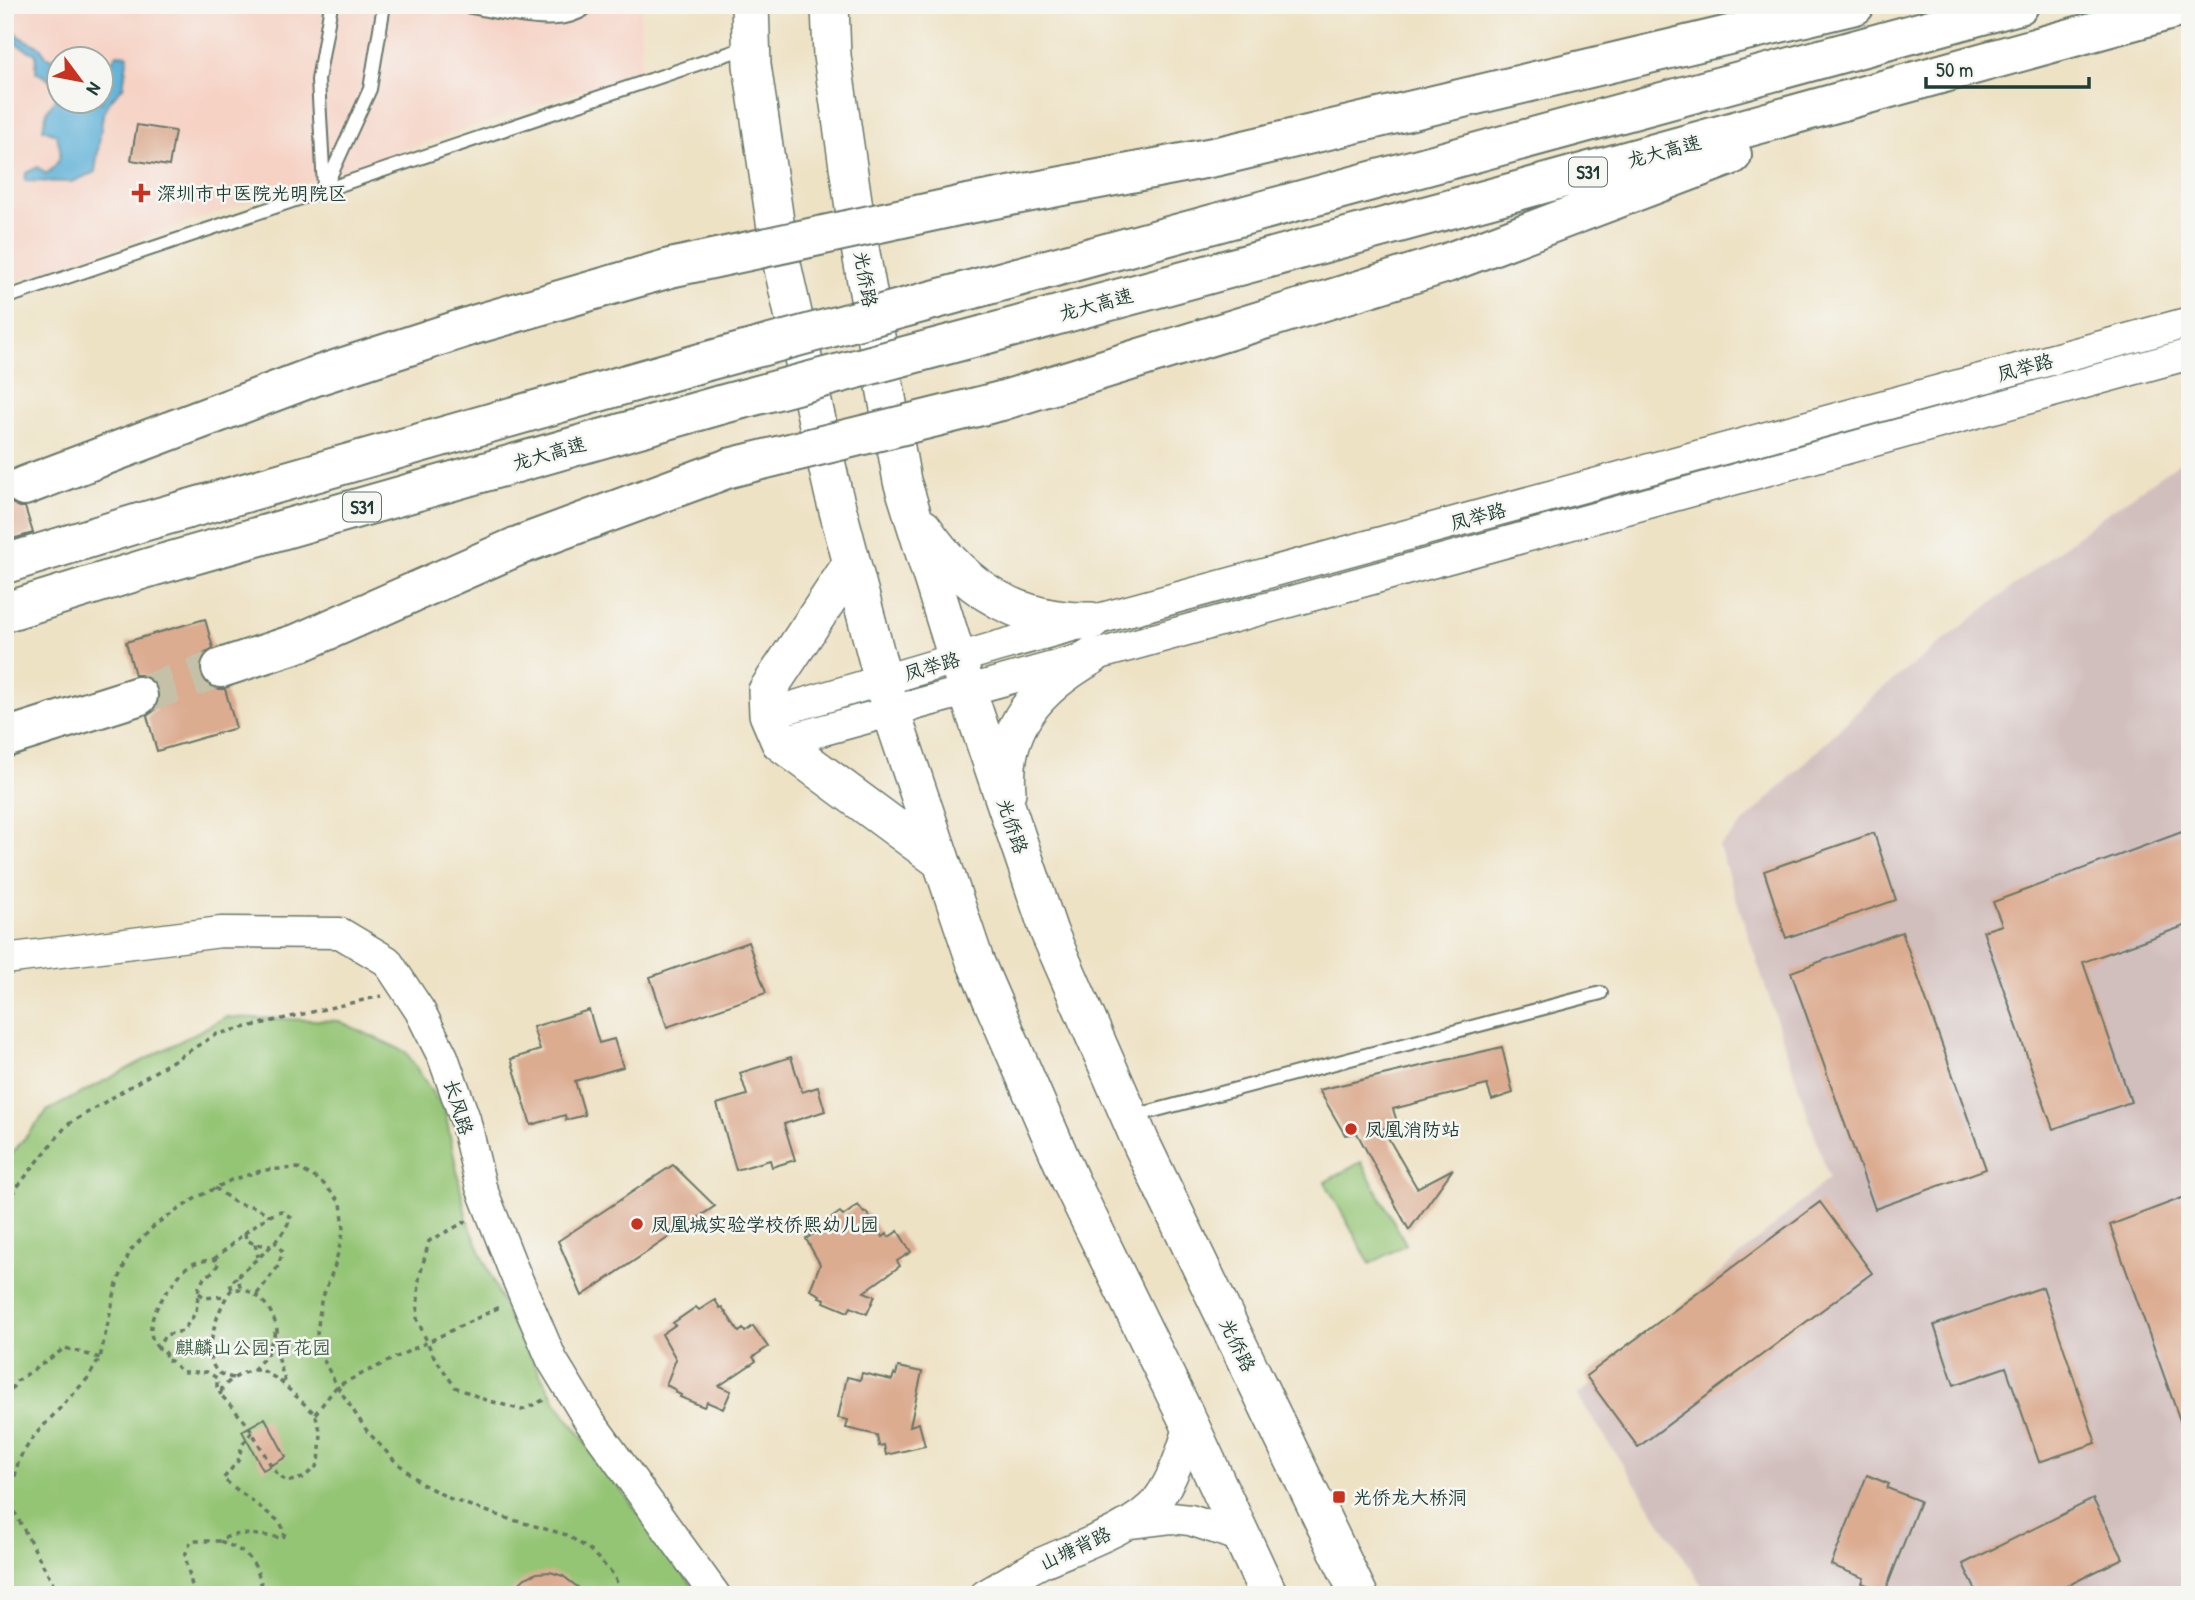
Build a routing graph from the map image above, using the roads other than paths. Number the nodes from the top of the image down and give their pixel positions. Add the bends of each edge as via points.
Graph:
1 (331, 5) edge
2 (384, 5) edge
3 (462, 5) edge
4 (589, 5) edge
5 (750, 5) edge
6 (830, 5) edge
7 (1855, 5) edge
8 (2019, 5) edge
9 (2190, 5) edge
10 (752, 46) junction
11 (2034, 49) junction
12 (324, 190) junction
13 (5, 298) edge
14 (2190, 322) edge
15 (2190, 354) edge
16 (24, 486) dead end
17 (908, 499) junction
18 (852, 563) junction
19 (5, 564) edge
20 (5, 612) edge
21 (1091, 639) junction
22 (221, 668) tunnel mouth
23 (962, 674) junction
24 (138, 695) tunnel mouth
25 (887, 696) junction
26 (774, 728) junction
27 (5, 738) edge
28 (1008, 811) junction
29 (941, 861) junction
30 (5, 959) edge
31 (1601, 993) dead end
32 (1130, 1117) junction
33 (1190, 1425) junction
34 (1129, 1523) junction
35 (1242, 1537) junction
36 (715, 1595) edge
37 (985, 1595) edge
38 (1269, 1595) edge
39 (1359, 1595) edge

1 - 12 lane via 318,80
2 - 12 lane via 370,89
3 - 4 lane via 549,20 569,18
5 - 10 main road
6 - 17 main road, 光侨路 via 832,56 859,242
7 - 16 highway, bridge via 1219,156 670,268 313,377
8 - 19 highway, S31, bridge via 704,362
9 - 11 highway, 龙大高速 / S31
10 - 12 lane
10 - 18 main road via 780,255
11 - 20 highway, 龙大高速 / S31, bridge via 720,405
11 - 22 highway, bridge via 1775,138 1447,263 1001,401 729,468 517,546 301,642
12 - 13 lane
14 - 21 street, 凤举路
15 - 21 street, 凤举路
17 - 21 main road via 931,539 968,579 1009,606 1029,615 1070,622
17 - 23 main road, 光侨路
18 - 25 main road
18 - 26 main road via 767,691
21 - 23 street, 凤举路
21 - 28 main road via 1020,720 1008,758
23 - 25 street, 凤举路
23 - 28 main road, 光侨路
24 - 27 highway
25 - 26 street, 凤举路
25 - 29 main road
26 - 29 main road
28 - 32 main road, 光侨路 via 1049,932
29 - 33 main road via 975,961 1070,1180
30 - 36 street, 长风路 via 221,932 340,933 387,961 443,1057 465,1119 481,1186 552,1360 588,1419
31 - 32 lane
32 - 39 main road, 光侨路
33 - 34 street via 1180,1457 1158,1498
33 - 35 main road
34 - 35 street via 1190,1520
34 - 37 street, 山塘背路 via 1039,1564
35 - 38 main road

